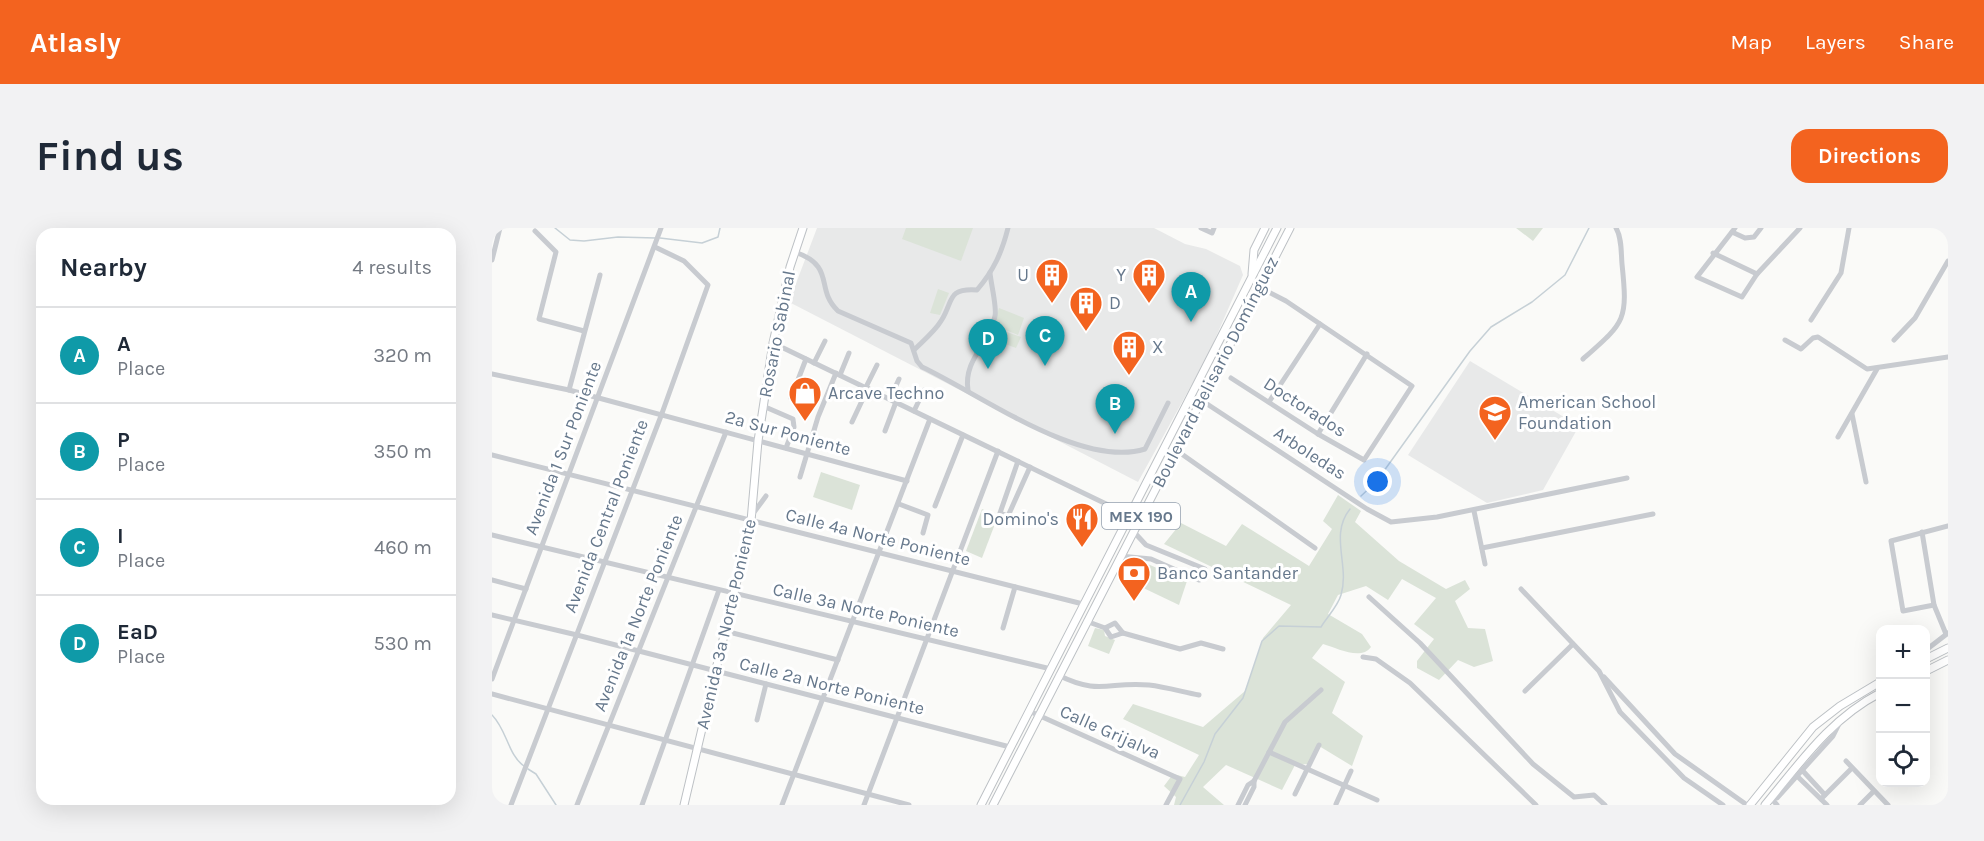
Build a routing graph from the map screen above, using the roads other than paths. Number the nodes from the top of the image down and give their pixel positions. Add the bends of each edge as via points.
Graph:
1 (500, 228) edge
2 (803, 228) edge
3 (1008, 228) edge
4 (1201, 228) edge
5 (1266, 228) edge
6 (1277, 228) edge
7 (1290, 228) edge
8 (1616, 228) edge
9 (1761, 228) edge
10 (1800, 228) edge
11 (1849, 228) edge
12 (661, 229) edge
13 (1213, 230) edge
14 (1733, 230) edge
15 (535, 231) dead end
16 (656, 246) junction
17 (795, 252) junction
18 (1713, 253) junction
19 (492, 260) edge
20 (1948, 261) edge
21 (990, 273) junction
22 (1757, 274) junction
23 (600, 275) dead end
24 (1252, 278) junction
25 (1246, 289) junction
26 (1257, 290) junction
27 (1811, 320) dead end
28 (1320, 324) junction
29 (584, 331) junction
30 (1785, 340) dead end
31 (1894, 340) dead end
32 (825, 341) dead end
33 (772, 344) junction
34 (914, 350) junction
35 (849, 353) dead end
36 (1367, 354) junction
37 (1948, 357) edge
38 (806, 359) junction
39 (1584, 359) dead end
40 (814, 363) junction
41 (877, 365) dead end
42 (1877, 369) junction
43 (492, 374) edge
44 (838, 374) junction
45 (1231, 378) dead end
46 (899, 379) dead end
47 (867, 388) junction
48 (569, 390) junction
49 (924, 390) dead end
50 (968, 390) junction
51 (791, 398) dead end
52 (598, 399) junction
53 (890, 399) junction
54 (1201, 400) junction
55 (896, 402) junction
56 (1269, 402) junction
57 (1168, 403) dead end
58 (763, 406) junction
59 (914, 411) junction
60 (1852, 414) junction
61 (661, 416) junction
62 (930, 419) junction
63 (852, 422) dead end
64 (885, 430) dead end
65 (726, 432) junction
66 (1318, 434) junction
67 (963, 435) junction
68 (1838, 437) dead end
69 (758, 441) junction
70 (786, 448) junction
71 (1176, 450) junction
72 (998, 451) junction
73 (806, 453) junction
74 (492, 456) edge
75 (1018, 461) junction
76 (1030, 467) junction
77 (570, 474) junction
78 (800, 477) dead end
79 (1627, 478) dead end
80 (908, 481) junction
81 (1866, 482) dead end
82 (1008, 489) junction
83 (632, 491) junction
84 (1019, 494) junction
85 (766, 496) dead end
86 (899, 504) junction
87 (935, 506) dead end
88 (697, 507) junction
89 (1474, 511) junction
90 (1129, 514) junction
91 (1653, 514) dead end
92 (752, 518) junction
93 (1948, 526) edge
94 (1133, 531) junction
95 (1922, 532) junction
96 (923, 533) dead end
97 (492, 535) edge
98 (542, 548) junction
99 (1315, 548) dead end
100 (1482, 548) junction
101 (879, 553) junction
102 (1120, 556) junction
103 (604, 563) junction
104 (1485, 564) dead end
105 (952, 571) junction
106 (667, 578) junction
107 (492, 580) edge
108 (1016, 587) junction
109 (526, 589) junction
110 (1521, 589) dead end
111 (719, 590) junction
112 (734, 594) junction
113 (1369, 597) dead end
114 (1083, 604) junction
115 (1934, 605) junction
116 (492, 615) edge
117 (515, 621) junction
118 (1086, 621) junction
119 (852, 622) junction
120 (1003, 628) dead end
121 (1105, 628) junction
122 (725, 631) junction
123 (1123, 633) junction
124 (1947, 633) edge
125 (577, 634) junction
126 (925, 640) junction
127 (1573, 644) junction
128 (1930, 647) edge
129 (1948, 648) edge
130 (1222, 650) dead end
131 (639, 651) junction
132 (1364, 657) dead end
133 (1930, 657) edge
134 (838, 660) junction
135 (1948, 660) edge
136 (693, 666) junction
137 (1051, 669) junction
138 (1930, 669) edge
139 (1599, 671) junction
140 (716, 672) junction
141 (1059, 675) junction
142 (492, 679) edge
143 (766, 684) junction
144 (1876, 685) edge
145 (1321, 690) dead end
146 (1525, 691) dead end
147 (492, 694) edge
148 (1199, 695) dead end
149 (1876, 696) edge
150 (823, 699) junction
151 (549, 708) junction
152 (1029, 711) junction
153 (1037, 716) junction
154 (1842, 716) junction
155 (896, 718) junction
156 (757, 720) dead end
157 (609, 724) junction
158 (666, 740) junction
159 (1319, 745) dead end
160 (1010, 747) junction
161 (698, 748) junction
162 (1269, 752) junction
163 (1845, 761) dead end
164 (1852, 768) junction
165 (1307, 769) junction
166 (1802, 770) junction
167 (1351, 771) dead end
168 (794, 773) junction
169 (1797, 776) junction
170 (1254, 781) junction
171 (1345, 786) junction
172 (1874, 790) junction
173 (868, 794) junction
174 (1295, 794) dead end
175 (1823, 797) junction
176 (1771, 798) junction
177 (1377, 800) dead end
178 (1336, 804) edge
179 (511, 805) edge
180 (577, 805) edge
181 (642, 805) edge
182 (684, 805) edge
183 (782, 805) edge
184 (864, 805) edge
185 (909, 805) edge
186 (981, 805) edge
187 (993, 805) edge
188 (1166, 805) edge
189 (1238, 805) edge
190 (1245, 805) edge
191 (1536, 805) edge
192 (1605, 805) edge
193 (1723, 805) edge
194 (1748, 805) edge
195 (1765, 805) edge
196 (1778, 805) edge
197 (1827, 805) edge
198 (1860, 805) edge
199 (1888, 805) edge

1 - 19 street
2 - 17 main road, Rosario Sabinal
3 - 21 street via 1004,247
4 - 13 street
5 - 24 main road via 1254,250
6 - 24 main road, Boulevard Belisario Domínguez / MEX 190
7 - 26 main road, Boulevard Belisario Domínguez / MEX 190
8 - 39 street via 1625,291 1624,313 1616,330
9 - 14 street via 1754,237 1745,238
10 - 22 street
11 - 27 street via 1841,273
12 - 16 street, Avenida 1 Sur Poniente
14 - 18 street
15 - 29 street via 556,252 539,319
16 - 52 street, Avenida 1 Sur Poniente
16 - 61 street, Avenida Central Poniente via 684,261 708,285
17 - 33 main road, Rosario Sabinal
17 - 34 street via 820,267 830,301 838,311 902,338
18 - 22 street
18 - 22 street via 1697,277 1742,297
20 - 31 street via 1915,318
21 - 34 street via 977,290 957,292 951,297 941,322
21 - 50 street via 995,315 973,358 966,380
23 - 29 street
24 - 25 main road, Boulevard Belisario Domínguez / MEX 190
25 - 26 main road
25 - 90 main road, Boulevard Belisario Domínguez / MEX 190
26 - 28 street via 1286,301
26 - 54 main road, Boulevard Belisario Domínguez / MEX 190
28 - 36 street
28 - 56 street
29 - 48 street
30 - 42 street via 1801,349 1818,337 1867,369
32 - 40 street
33 - 38 street
33 - 58 main road, Rosario Sabinal
34 - 50 street via 922,367
35 - 44 street
36 - 66 street
36 - 66 street, Doctorados via 1412,386 1364,460
37 - 42 street
38 - 40 street
38 - 51 street
40 - 44 street
41 - 47 street
42 - 60 street
43 - 48 street, 2a Sur Poniente
44 - 47 street
44 - 73 street
45 - 56 street, Doctorados
46 - 53 street
47 - 53 street
47 - 63 street
48 - 52 street, 2a Sur Poniente
49 - 59 street
50 - 57 street via 1046,432 1075,444 1116,453 1145,449
52 - 61 street, 2a Sur Poniente
52 - 77 street, Avenida 1 Sur Poniente
53 - 55 street
54 - 71 main road, Boulevard Belisario Domínguez / MEX 190
54 - 89 street, Arboledas via 1386,521
55 - 59 street
55 - 64 street
56 - 66 street, Doctorados
58 - 69 main road, Rosario Sabinal
58 - 70 street via 793,419
59 - 62 street
60 - 68 street
60 - 81 street
61 - 65 street, 2a Sur Poniente
61 - 83 street, Avenida Central Poniente
62 - 67 street
62 - 80 street
65 - 69 street, 2a Sur Poniente
65 - 88 street, Avenida 1a Norte Poniente
67 - 72 street
67 - 87 street
69 - 70 street, 2a Sur Poniente
69 - 92 main road, Avenida 3a Norte Poniente
70 - 73 street, 2a Sur Poniente
71 - 94 main road, Boulevard Belisario Domínguez / MEX 190
71 - 99 street
72 - 75 street
72 - 105 street
73 - 78 street
73 - 80 street, 2a Sur Poniente
74 - 77 street, Calle 4a Norte Poniente
75 - 76 street
75 - 82 street
76 - 84 street
76 - 90 street
77 - 83 street, Calle 4a Norte Poniente
77 - 98 street, Avenida 1 Sur Poniente
79 - 89 street, Arboledas
80 - 86 street
82 - 84 street
82 - 84 street via 1000,513 1008,516
83 - 88 street, Calle 4a Norte Poniente
83 - 103 street, Avenida Central Poniente
85 - 92 street
86 - 96 street via 928,515
86 - 101 street
88 - 92 street, Calle 4a Norte Poniente
88 - 106 street, Avenida 1a Norte Poniente
89 - 100 street
90 - 114 main road, Boulevard Belisario Domínguez / MEX 190
91 - 100 street
92 - 101 street, Calle 4a Norte Poniente
92 - 112 main road, Avenida 3a Norte Poniente
93 - 95 street
94 - 102 main road, Boulevard Belisario Domínguez / MEX 190
94 - 102 street via 1149,546 1205,569 1206,578 1199,580 1150,559
95 - 115 street
95 - 115 street via 1890,541 1903,611
97 - 98 street, Calle 3a Norte Poniente
98 - 103 street, Calle 3a Norte Poniente
98 - 109 street, Avenida 1 Sur Poniente
100 - 104 street
101 - 105 street, Calle 4a Norte Poniente
101 - 119 street
102 - 118 main road, Boulevard Belisario Domínguez / MEX 190
103 - 106 street, Calle 3a Norte Poniente
103 - 125 street, Avenida Central Poniente
105 - 108 street, Calle 4a Norte Poniente
105 - 126 street
106 - 111 street, Calle 3a Norte Poniente
106 - 131 street, Avenida 1a Norte Poniente
107 - 109 street
108 - 114 street, Calle 4a Norte Poniente
108 - 120 street
109 - 117 street, Avenida 1 Sur Poniente
110 - 127 street
111 - 112 street, Calle 3a Norte Poniente
111 - 136 street
112 - 119 street, Calle 3a Norte Poniente
112 - 122 main road, Avenida 3a Norte Poniente
113 - 192 street via 1420,643 1533,764 1574,797 1594,795
114 - 137 main road, Boulevard Belisario Domínguez / MEX 190
115 - 124 street
116 - 117 street, Calle 2a Norte Poniente
117 - 125 street, Calle 2a Norte Poniente
117 - 142 street, Avenida 1 Sur Poniente
118 - 121 street
118 - 141 main road, Boulevard Belisario Domínguez / MEX 190
119 - 126 street, Calle 3a Norte Poniente
119 - 134 street
121 - 123 street via 1111,637
121 - 123 street via 1115,623
122 - 134 street
122 - 140 main road, Avenida 3a Norte Poniente
123 - 130 street via 1180,649 1201,643
124 - 128 street
125 - 131 street, Calle 2a Norte Poniente
125 - 151 street, Avenida Central Poniente
126 - 137 street, Calle 3a Norte Poniente
126 - 155 street
127 - 139 street
127 - 146 street
129 - 133 main road
131 - 136 street, Calle 2a Norte Poniente
131 - 157 street, Avenida 1a Norte Poniente
132 - 191 street via 1376,659 1410,683
134 - 150 street
135 - 138 main road
136 - 140 street, Calle 2a Norte Poniente
136 - 158 street
137 - 152 main road, Boulevard Belisario Domínguez / MEX 190
139 - 193 street via 1620,712 1684,778
139 - 194 street via 1675,754
140 - 143 street, Calle 2a Norte Poniente
140 - 161 main road, Avenida 3a Norte Poniente
141 - 148 street via 1097,688 1148,685
141 - 153 main road, Boulevard Belisario Domínguez / MEX 190
143 - 150 street, Calle 2a Norte Poniente
143 - 156 street
144 - 194 main road via 1813,727
145 - 162 street via 1292,713
147 - 151 street
149 - 154 main road
150 - 155 street, Calle 2a Norte Poniente
150 - 168 street
151 - 157 street
151 - 179 street, Avenida Central Poniente
152 - 153 street, Calle Grijalva
152 - 160 main road, Boulevard Belisario Domínguez / MEX 190
153 - 187 main road, Boulevard Belisario Domínguez / MEX 190
153 - 188 street, Calle Grijalva via 1180,779
154 - 166 street via 1833,736
154 - 176 main road
155 - 160 street, Calle 2a Norte Poniente
155 - 173 street
157 - 158 street
157 - 180 street, Avenida 1a Norte Poniente
158 - 161 street
158 - 181 street
159 - 165 street
160 - 186 main road, Boulevard Belisario Domínguez / MEX 190
161 - 168 street
161 - 182 main road, Avenida 3a Norte Poniente
162 - 165 street
162 - 170 street
163 - 164 street
164 - 172 street
164 - 175 street
165 - 171 street
165 - 174 street
166 - 169 street
166 - 175 street
167 - 171 street
168 - 173 street
168 - 183 street
169 - 175 street
169 - 176 street via 1777,798
170 - 189 street
170 - 190 street
171 - 177 street
171 - 178 street
172 - 198 street
172 - 199 street
173 - 184 street
173 - 185 street
175 - 197 street
176 - 195 main road
176 - 196 street

